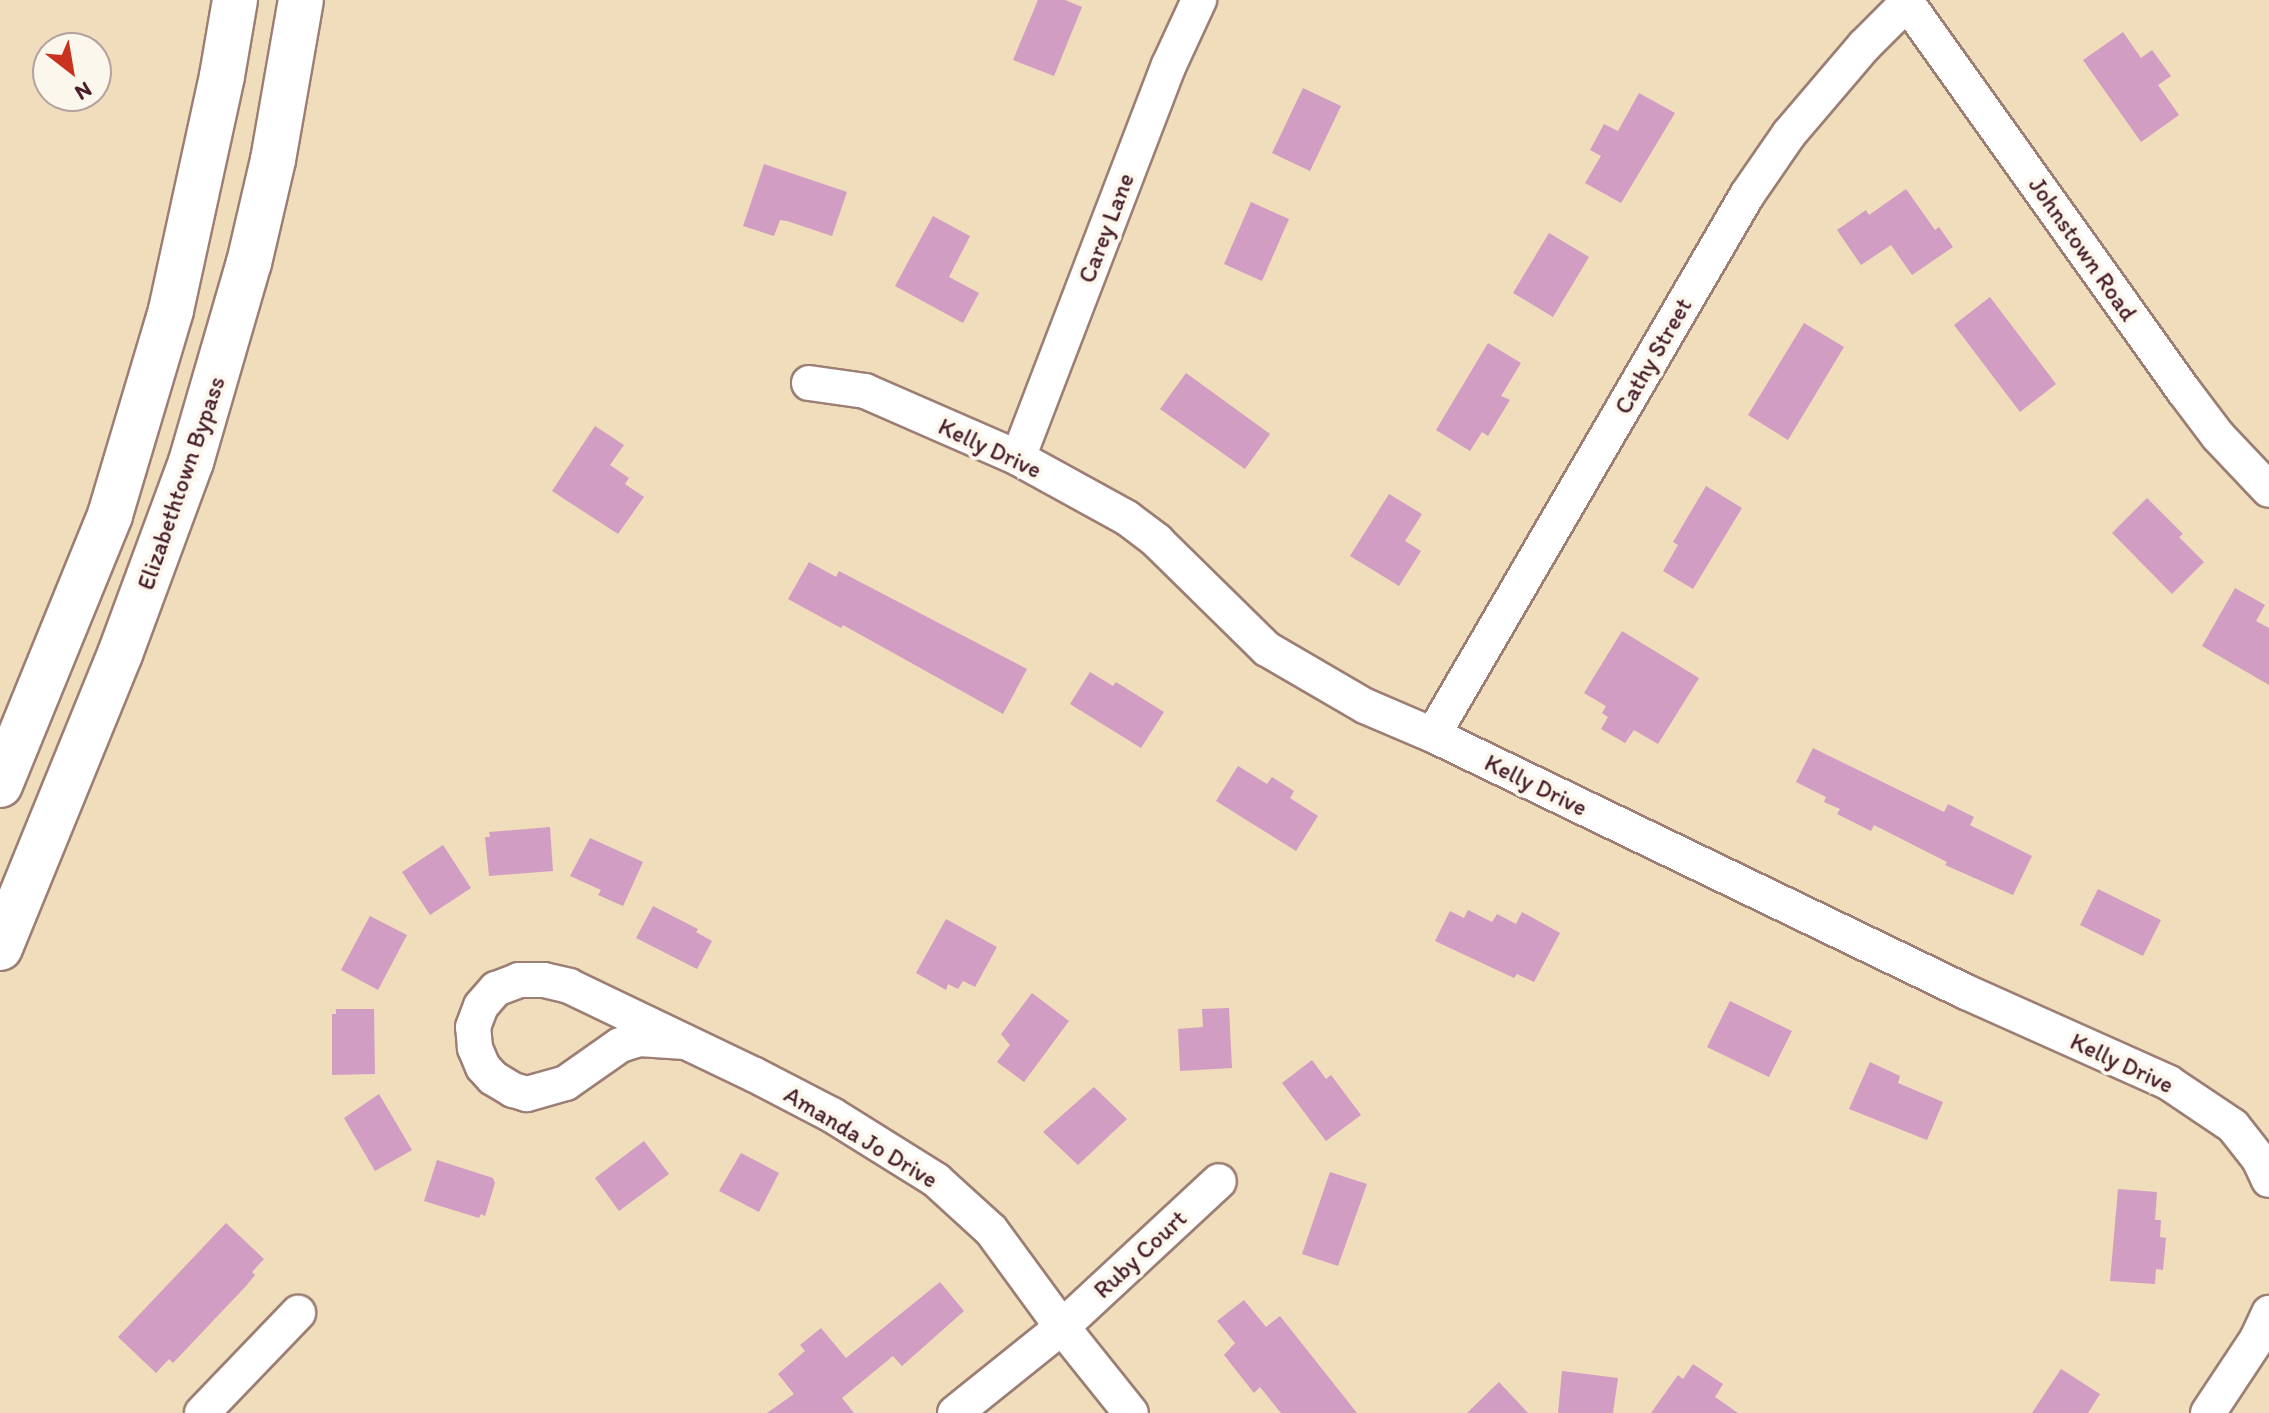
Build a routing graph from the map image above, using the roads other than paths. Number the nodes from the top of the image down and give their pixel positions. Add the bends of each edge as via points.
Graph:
1 (235, 0) edge
2 (301, 0) edge
3 (1199, 0) edge
4 (1906, 1) edge
5 (809, 383) dead end
6 (1018, 458) junction
7 (2269, 490) edge
8 (1433, 735) junction
9 (0, 785) edge
10 (0, 948) edge
11 (685, 1042) junction
12 (2269, 1180) edge
13 (1219, 1181) dead end
14 (298, 1313) dead end
15 (2269, 1313) edge
16 (1062, 1327) junction
17 (202, 1413) edge
18 (955, 1413) edge
19 (1131, 1413) edge
20 (2208, 1413) edge

1 - 9 highway via 171,310 110,515
2 - 10 highway, Elizabethtown Bypass via 270,175 202,426 120,654
3 - 6 street, Carey Lane
4 - 7 street, Johnstown Road via 2184,391
4 - 8 street, Cathy Street via 1789,134 1747,195
5 - 6 street, Kelly Drive via 865,391
6 - 8 street, Kelly Drive via 1127,518 1157,541 1267,649 1365,706
8 - 12 street, Kelly Drive via 1966,992 2169,1083 2233,1126
11 - 11 street, Amanda Jo Drive via 569,986 544,980 519,980 496,989 481,1006 473,1027 483,1067 527,1094 566,1083 620,1045 639,1039
11 - 16 street, Amanda Jo Drive via 832,1115 936,1180 991,1230
13 - 16 street, Ruby Court
14 - 17 street
15 - 20 street
16 - 18 street, Ruby Court
16 - 19 street, Amanda Jo Drive

